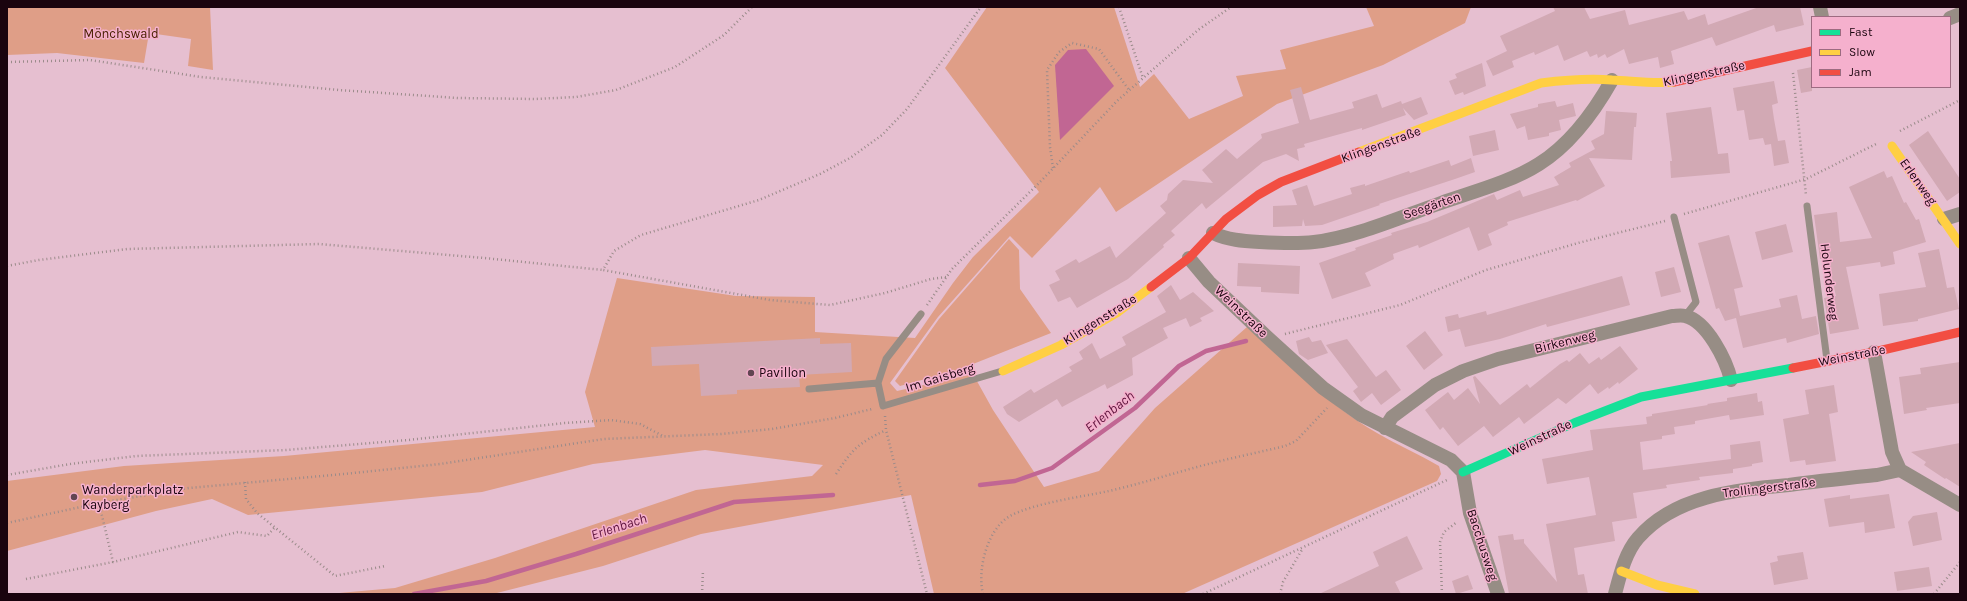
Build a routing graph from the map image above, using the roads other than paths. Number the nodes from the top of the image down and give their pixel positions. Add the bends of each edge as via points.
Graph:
1 (1811, 51) edge
2 (1612, 80) junction
3 (1892, 146) dead end
4 (1807, 206) road end
5 (1960, 214) edge
6 (1674, 217) road end
7 (1944, 219) junction
8 (1213, 233) junction
9 (1960, 244) edge
10 (1189, 258) junction
11 (921, 314) road end
12 (1685, 316) junction
13 (1960, 332) edge
14 (1874, 352) junction
15 (1827, 361) junction
16 (1003, 371) joint
17 (1731, 380) junction
18 (878, 383) junction
19 (809, 388) dead end
20 (1385, 428) junction
21 (1900, 470) junction
22 (1463, 472) junction
23 (1960, 505) edge
24 (1621, 571) junction
25 (1498, 594) edge
26 (1614, 594) edge
27 (1695, 594) edge

1 - 2 street, Klingenstraße via 1681,81 1651,84
2 - 8 street, Klingenstraße via 1572,79 1541,83 1281,182 1258,194 1226,219
2 - 8 street, Seegärten via 1579,129 1557,151 1521,173 1478,190 1339,238 1315,242 1250,242 1222,238
3 - 7 street, Erlenweg
4 - 15 lane, Holunderweg
5 - 7 street, Erlenweg
6 - 12 lane via 1696,302
7 - 9 street, Erlenweg
8 - 10 street, Klingenstraße
10 - 16 street, Klingenstraße via 1118,312 1061,345
10 - 20 street, Weinstraße via 1209,282 1324,388 1361,415
11 - 18 lane via 886,359
12 - 17 street via 1702,327 1715,342 1729,370
12 - 20 street, Birkenweg via 1646,321 1498,359 1463,371 1435,385 1392,417
13 - 14 street, Weinstraße
14 - 15 street, Weinstraße
14 - 21 street via 1892,452
15 - 17 street, Weinstraße
16 - 18 lane, Im Gaisberg via 883,406
17 - 22 street, Weinstraße via 1641,397 1606,408
18 - 19 lane
20 - 22 street, Weinstraße via 1451,460
21 - 23 street
21 - 24 street, Trollingerstraße via 1877,475 1727,491 1686,505 1654,522 1637,539
22 - 25 street, Bacchusweg via 1470,513
24 - 26 street, Trollingerstraße
24 - 27 street via 1675,591

